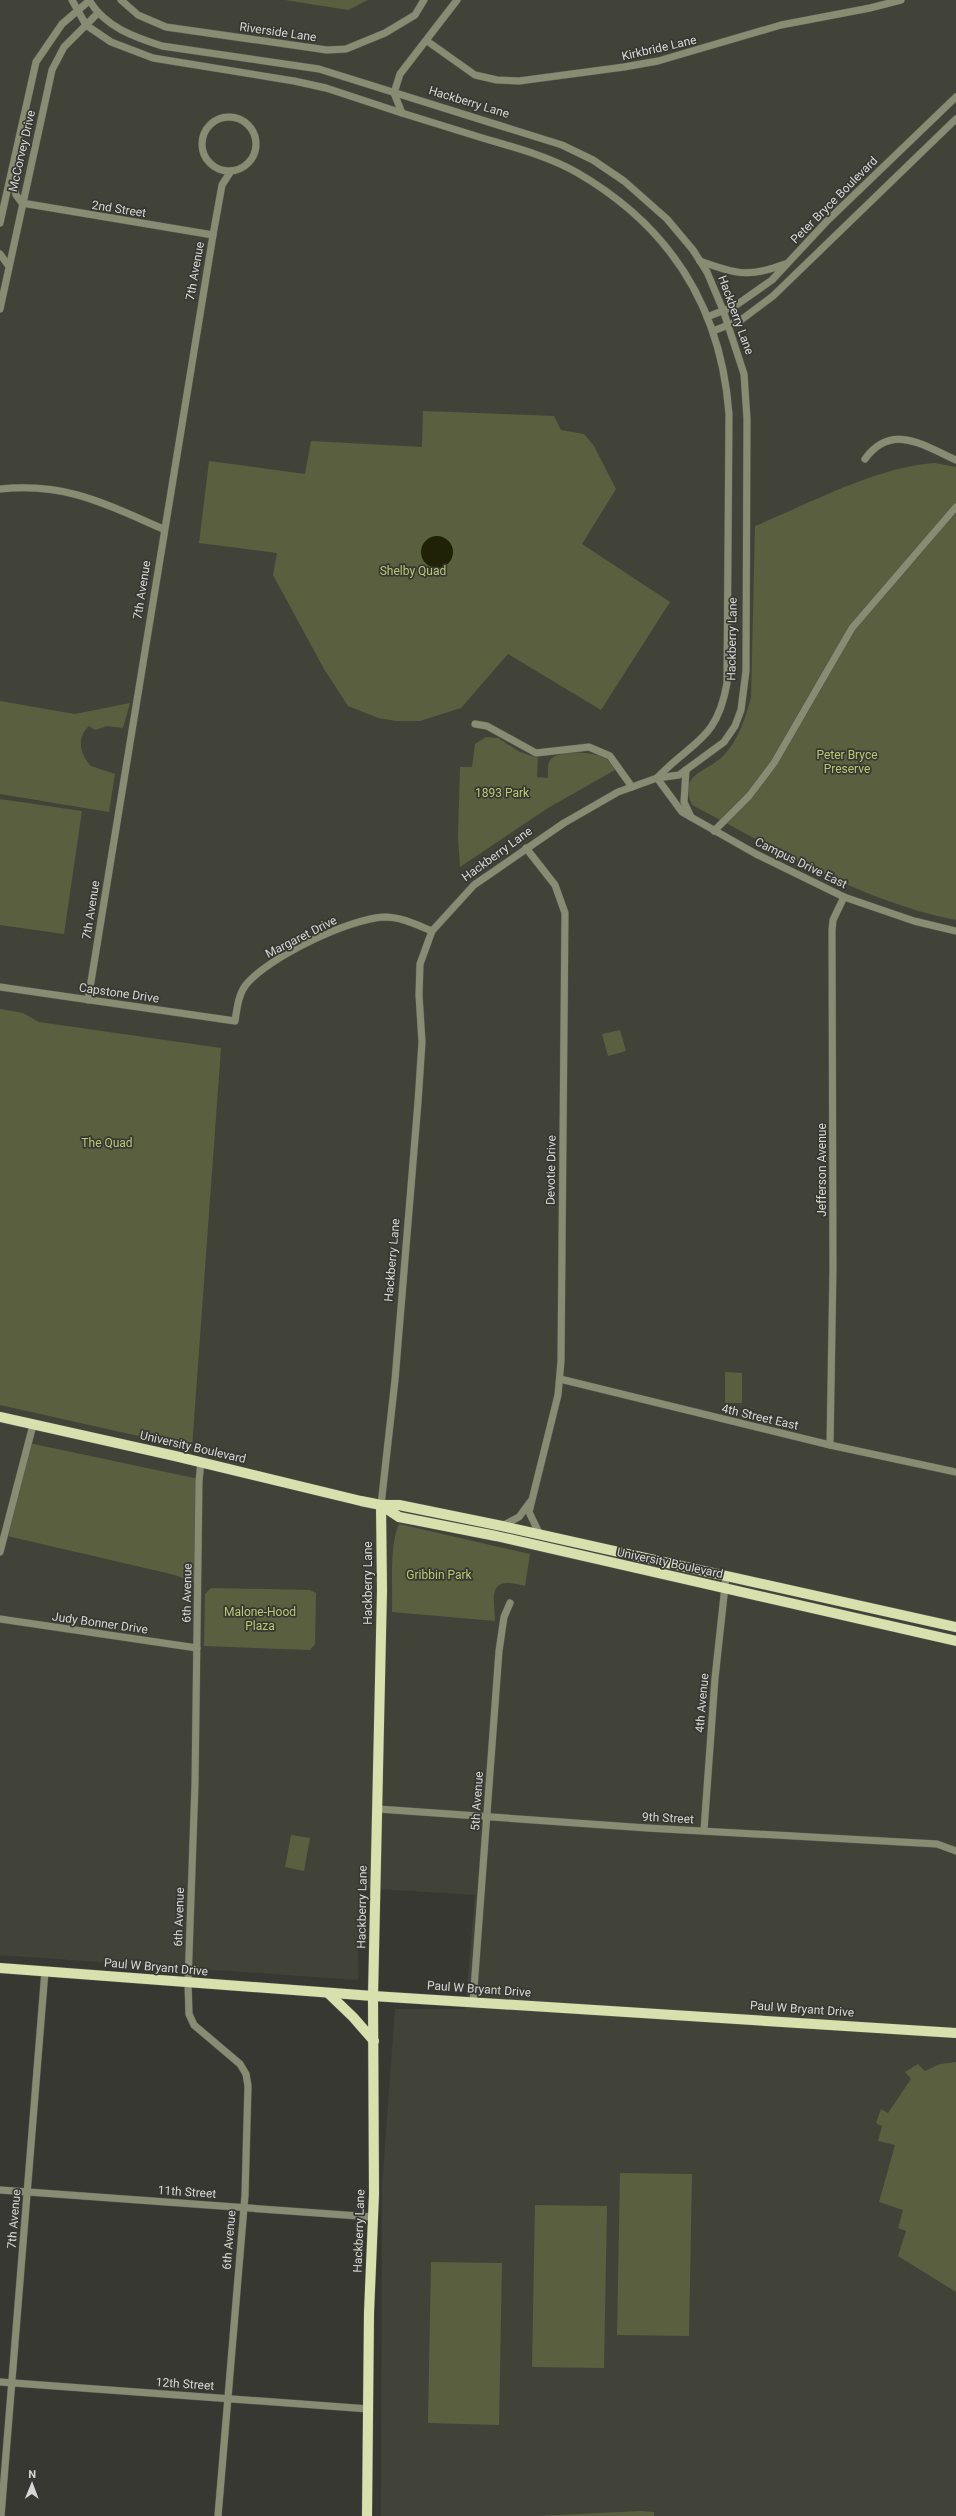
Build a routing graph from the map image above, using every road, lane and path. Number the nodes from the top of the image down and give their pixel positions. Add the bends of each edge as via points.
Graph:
1 (72, 0) edge
2 (90, 0) edge
3 (121, 0) edge
4 (424, 0) edge
5 (457, 0) edge
6 (901, 0) edge
7 (77, 12) junction
8 (98, 13) junction
9 (86, 25) junction
10 (427, 41) junction
11 (394, 93) junction
12 (956, 97) edge
13 (402, 113) junction
14 (956, 119) edge
15 (216, 168) junction
16 (13, 170) junction
17 (232, 171) junction
18 (222, 185) junction
19 (22, 203) junction
20 (0, 223) edge
21 (213, 235) junction
22 (0, 254) edge
23 (700, 261) junction
24 (788, 263) junction
25 (8, 265) junction
26 (0, 309) edge
27 (723, 310) junction
28 (707, 317) junction
29 (728, 326) junction
30 (713, 331) junction
31 (865, 459) dead end
32 (956, 460) edge
33 (0, 489) edge
34 (956, 507) edge
35 (163, 529) junction
36 (475, 724) dead end
37 (686, 770) junction
38 (657, 778) junction
39 (632, 787) junction
40 (691, 818) junction
41 (714, 831) junction
42 (526, 848) junction
43 (844, 896) junction
44 (432, 931) junction
45 (956, 931) edge
46 (0, 987) edge
47 (88, 1000) junction
48 (235, 1021) joint
49 (560, 1379) junction
50 (0, 1417) edge
51 (33, 1425) junction
52 (830, 1445) junction
53 (201, 1462) junction
54 (956, 1472) edge
55 (532, 1500) junction
56 (380, 1505) junction
57 (502, 1526) junction
58 (540, 1536) junction
59 (0, 1552) edge
60 (726, 1577) junction
61 (724, 1588) junction
62 (510, 1603) dead end
63 (0, 1619) edge
64 (956, 1627) edge
65 (956, 1641) edge
66 (197, 1648) junction
67 (378, 1809) junction
68 (487, 1818) junction
69 (704, 1830) junction
70 (956, 1850) edge
71 (0, 1968) edge
72 (45, 1971) junction
73 (188, 1983) junction
74 (328, 1993) junction
75 (374, 1996) junction
76 (473, 2002) junction
77 (956, 2033) edge
78 (374, 2041) junction
79 (0, 2190) edge
80 (27, 2192) junction
81 (243, 2207) junction
82 (373, 2217) junction
83 (0, 2382) edge
84 (12, 2383) junction
85 (228, 2398) junction
86 (369, 2409) junction
87 (1, 2516) edge
88 (218, 2516) edge
89 (367, 2516) edge

1 - 7 street, Hackberry Lane
2 - 7 street, McCorvey Drive
2 - 8 street, Hackberry Lane
3 - 4 street, Riverside Lane via 138,15 166,27 326,50 346,49 385,32 415,15
5 - 10 street
6 - 10 street, Kirkbride Lane via 786,24 658,60 519,81 475,75
7 - 9 street, Hackberry Lane
7 - 16 street, McCorvey Drive via 57,31 36,62
8 - 9 street, McCorvey Drive
8 - 11 street, Hackberry Lane via 122,32 162,46 319,69
9 - 13 street, Hackberry Lane via 111,42 153,58 326,88
9 - 19 street, McCorvey Drive via 64,46 53,65
10 - 11 street via 400,74
11 - 13 street
11 - 23 street, Hackberry Lane via 562,145 593,160 645,197 667,219
12 - 24 street, Peter Bryce Boulevard via 826,221
13 - 28 street, Hackberry Lane via 530,153 575,171 622,201 660,238 684,270 700,297
14 - 29 street via 785,285 753,312
15 - 17 street
15 - 17 street, 7th Avenue via 207,160 201,149 204,132 216,119 233,116 249,125 256,143 251,161 244,167
15 - 18 street, 7th Avenue
16 - 19 street via 16,195
16 - 20 street, McCorvey Drive
17 - 18 street, 7th Avenue
18 - 21 street, 7th Avenue
19 - 21 street, 2nd Street
19 - 25 street, McCorvey Drive
21 - 35 street, 7th Avenue
22 - 25 street
23 - 24 street via 730,272 749,274 765,272
23 - 27 street, Hackberry Lane via 716,290
24 - 27 street, Peter Bryce Boulevard via 759,291
25 - 26 street, McCorvey Drive
27 - 28 street, Peter Bryce Boulevard
27 - 29 street, Hackberry Lane
28 - 30 street, Hackberry Lane
29 - 30 street
29 - 37 street, Hackberry Lane via 744,374 747,419 746,671 741,710 735,726 724,742
30 - 38 street, Hackberry Lane via 726,378 729,414 727,683 723,705 713,726 699,743 676,758
31 - 32 street via 872,449 897,439 915,441
33 - 35 street via 41,488 96,499
34 - 41 street via 852,628 774,763 749,796
35 - 47 street, 7th Avenue
36 - 39 street via 487,726 536,753 588,747 603,753 610,756
37 - 38 street, Hackberry Lane via 678,775
37 - 40 street via 684,802
38 - 39 street, Hackberry Lane
38 - 40 street, Campus Drive East via 682,812
39 - 42 street, Hackberry Lane via 604,799
40 - 41 street, Campus Drive East
41 - 43 street, Campus Drive East
42 - 44 street, Hackberry Lane via 474,885
42 - 49 street, Devotie Drive via 555,885 565,913
43 - 45 street, Campus Drive East via 914,921
43 - 52 street, Jefferson Avenue via 833,920 832,930 833,1268
44 - 48 street, Margaret Drive via 396,918 385,917 332,931 263,969 241,994
44 - 56 street, Hackberry Lane via 420,964 422,1042 418,1102 395,1380
46 - 47 street, Capstone Drive
47 - 48 street, Capstone Drive
49 - 52 street, 4th Street East
49 - 55 street, Devotie Drive
50 - 51 main road, University Boulevard
51 - 53 main road, University Boulevard
51 - 59 street
52 - 54 street, 4th Street East
53 - 56 main road, University Boulevard
53 - 66 street, 6th Avenue
55 - 57 street, Devotie Drive via 519,1517
55 - 58 street, Devotie Drive via 529,1512
56 - 57 main road, University Boulevard via 399,1505
56 - 61 main road, University Boulevard via 399,1517 496,1536
56 - 67 main road, Hackberry Lane
57 - 58 main road, University Boulevard
58 - 60 main road, University Boulevard
60 - 61 street, 4th Avenue
60 - 64 main road, University Boulevard
61 - 65 main road, University Boulevard
61 - 69 street, 4th Avenue
62 - 68 street, 5th Avenue via 504,1616 499,1651
63 - 66 street, Judy Bonner Drive
66 - 73 street, 6th Avenue
67 - 68 street, 9th Street
67 - 75 main road, Hackberry Lane
68 - 69 street, 9th Street
68 - 76 street, 5th Avenue
69 - 70 street, 9th Street via 937,1844
71 - 72 main road, Paul W Bryant Drive
72 - 73 main road, Paul W Bryant Drive
72 - 80 street, 7th Avenue
73 - 74 main road, Paul W Bryant Drive
73 - 81 street, 6th Avenue via 189,2014 194,2025 231,2055 246,2074 249,2098
74 - 75 main road, Paul W Bryant Drive
74 - 78 main road
75 - 76 main road, Paul W Bryant Drive
75 - 78 main road, Hackberry Lane
76 - 77 main road, Paul W Bryant Drive
78 - 82 main road, Hackberry Lane
79 - 80 street, 11th Street
80 - 81 street, 11th Street
80 - 84 street, 7th Avenue
81 - 82 street, 11th Street
81 - 85 street, 6th Avenue
82 - 86 main road, Hackberry Lane
83 - 84 street, 12th Street
84 - 85 street, 12th Street
84 - 87 street, 7th Avenue
85 - 86 street, 12th Street
85 - 88 street, 6th Avenue
86 - 89 main road, Hackberry Lane

